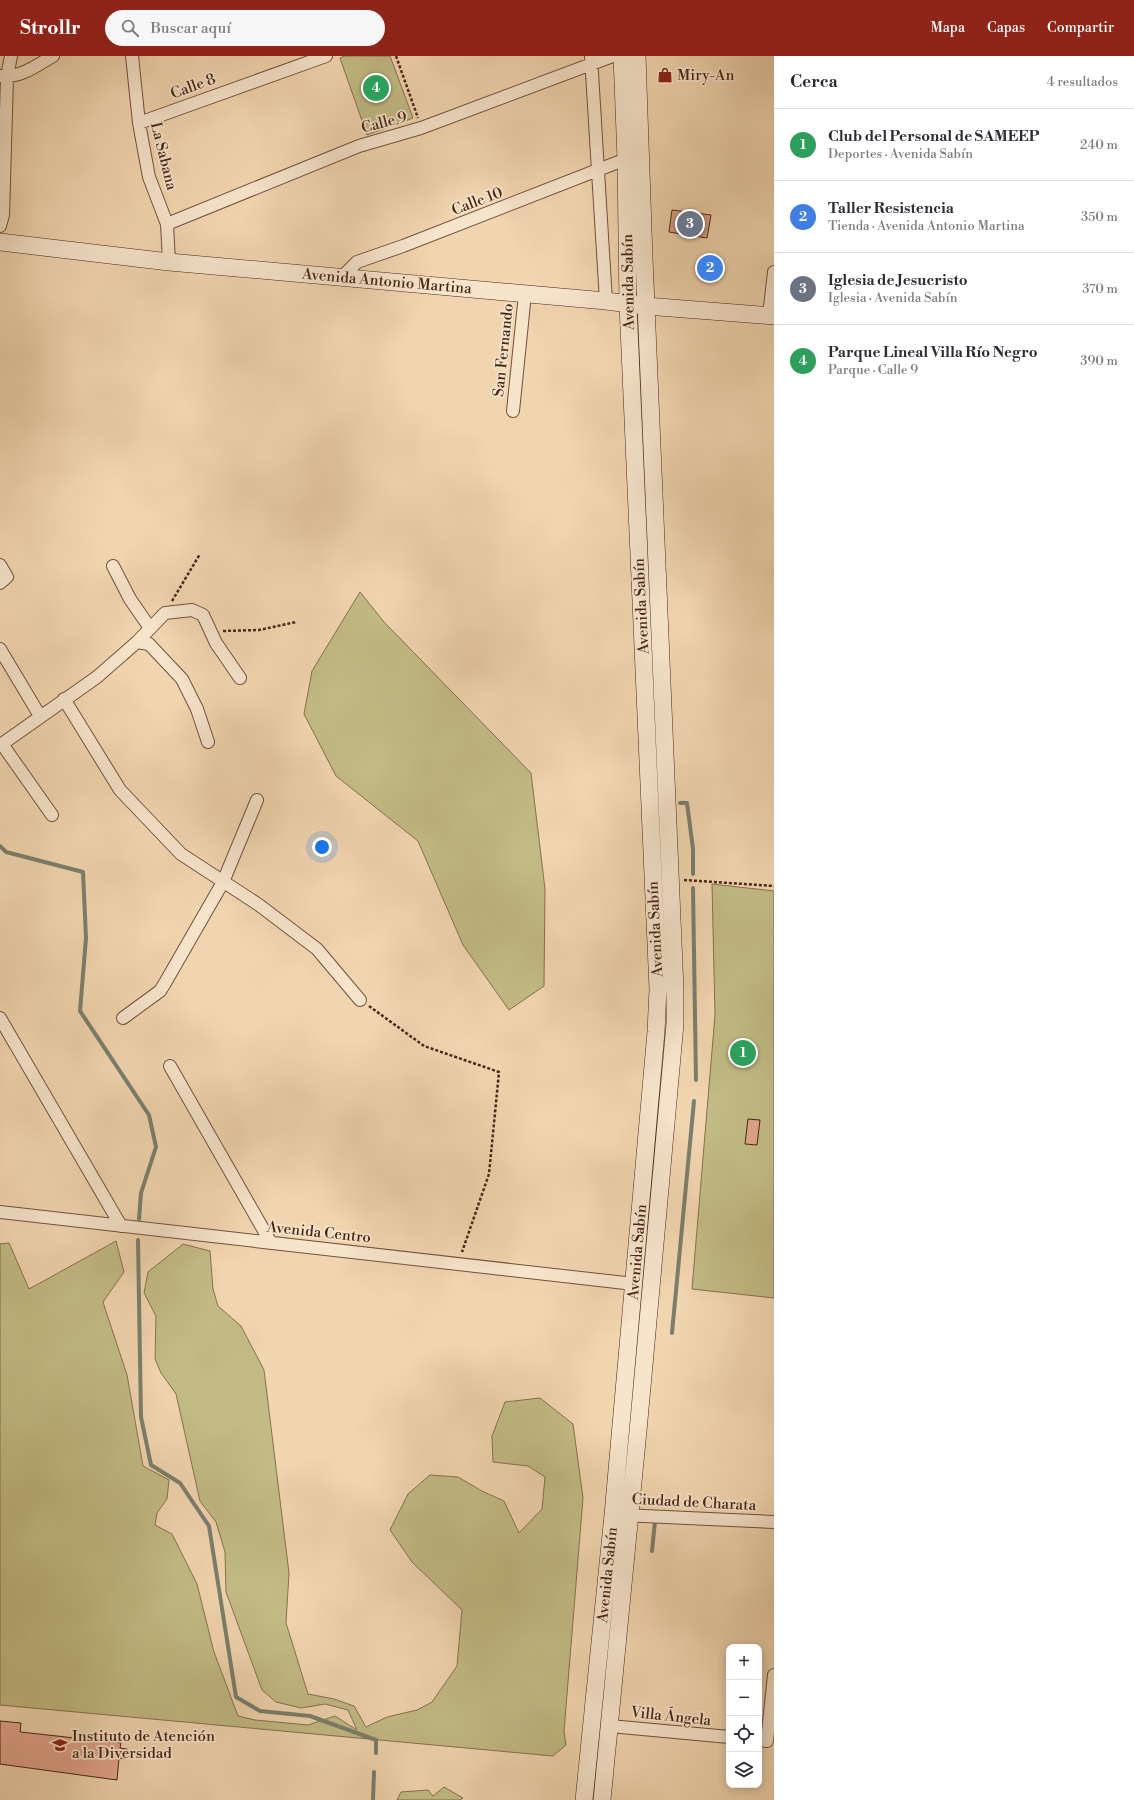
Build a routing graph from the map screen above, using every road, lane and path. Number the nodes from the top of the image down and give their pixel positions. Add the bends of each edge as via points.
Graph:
1 (11, 56) edge
2 (53, 56) edge
3 (132, 56) edge
4 (326, 56) edge
5 (396, 56) edge
6 (613, 56) edge
7 (622, 56) edge
8 (637, 56) edge
9 (591, 60) edge
10 (4, 76) edge
11 (138, 123) junction
12 (421, 128) junction
13 (626, 159) junction
14 (598, 171) junction
15 (167, 224) junction
16 (0, 226) edge
17 (0, 242) edge
18 (170, 262) junction
19 (774, 272) edge
20 (343, 276) junction
21 (525, 294) junction
22 (606, 301) junction
23 (628, 304) junction
24 (646, 306) junction
25 (772, 316) edge
26 (513, 410) dead end
27 (200, 554) dead end
28 (0, 565) edge
29 (113, 566) dead end
30 (0, 583) edge
31 (165, 613) junction
32 (296, 622) dead end
33 (150, 628) junction
34 (210, 631) junction
35 (137, 642) junction
36 (0, 649) edge
37 (240, 678) dead end
38 (64, 700) junction
39 (40, 716) junction
40 (208, 742) dead end
41 (257, 800) dead end
42 (52, 815) dead end
43 (670, 879) junction
44 (223, 882) junction
45 (774, 886) edge
46 (360, 1000) joint
47 (0, 1018) edge
48 (123, 1018) dead end
49 (170, 1066) dead end
50 (0, 1212) edge
51 (121, 1226) junction
52 (271, 1243) junction
53 (458, 1264) junction
54 (634, 1284) junction
55 (613, 1515) junction
56 (630, 1515) junction
57 (774, 1522) edge
58 (774, 1675) edge
59 (610, 1726) junction
60 (726, 1737) edge
61 (763, 1741) edge
62 (584, 1800) edge
63 (602, 1800) edge

1 - 10 street
2 - 10 street via 25,72
3 - 11 street, La Sabana
4 - 11 street, Calle 8
5 - 12 path
6 - 9 street, Calle 9
7 - 13 main road, Avenida Sabín
8 - 24 main road, Avenida Sabín
9 - 12 street, Calle 9
9 - 14 street, Avenida Sabín
10 - 16 street via 3,216
11 - 15 street, La Sabana via 150,177
12 - 15 street, Calle 9 via 359,146
13 - 14 street, Calle 10
13 - 23 main road, Avenida Sabín
14 - 20 street, Calle 10 via 357,262
14 - 22 street, Avenida Sabín
15 - 18 street, La Sabana
17 - 18 main road, Avenida Antonio Martina
18 - 20 main road, Avenida Antonio Martina
19 - 25 street
20 - 21 main road, Avenida Antonio Martina
21 - 22 main road, Avenida Antonio Martina
21 - 26 street, San Fernando
22 - 23 main road, Avenida Antonio Martina
23 - 24 main road, Avenida Antonio Martina
23 - 54 main road, Avenida Sabín via 658,989
24 - 25 main road, Avenida Antonio Martina
24 - 43 main road, Avenida Sabín
27 - 31 path
28 - 30 street via 7,577
29 - 33 street via 130,599
31 - 33 street
31 - 34 street via 192,610 203,615
32 - 34 path via 259,630
33 - 35 street
34 - 37 street
35 - 38 street via 97,677
35 - 40 street via 149,644 182,679 197,709
36 - 39 street
38 - 39 street
38 - 44 street via 120,790 180,854
39 - 42 street via 2,744
41 - 44 street
43 - 45 path
43 - 56 main road, Avenida Sabín via 675,1024
44 - 46 street via 317,949
44 - 48 street via 160,991
46 - 53 path via 424,1046 499,1072 489,1174
47 - 51 street
49 - 52 street
50 - 51 street, Avenida Centro
51 - 52 street, Avenida Centro
52 - 53 street, Avenida Centro
53 - 54 street, Avenida Centro
54 - 55 main road, Avenida Sabín
55 - 56 street, Ciudad de Charata
55 - 62 main road, Avenida Sabín
56 - 57 street, Ciudad de Charata
56 - 59 main road, Avenida Sabín
58 - 61 street
59 - 60 street, Villa Ángela
59 - 63 main road, Avenida Sabín

